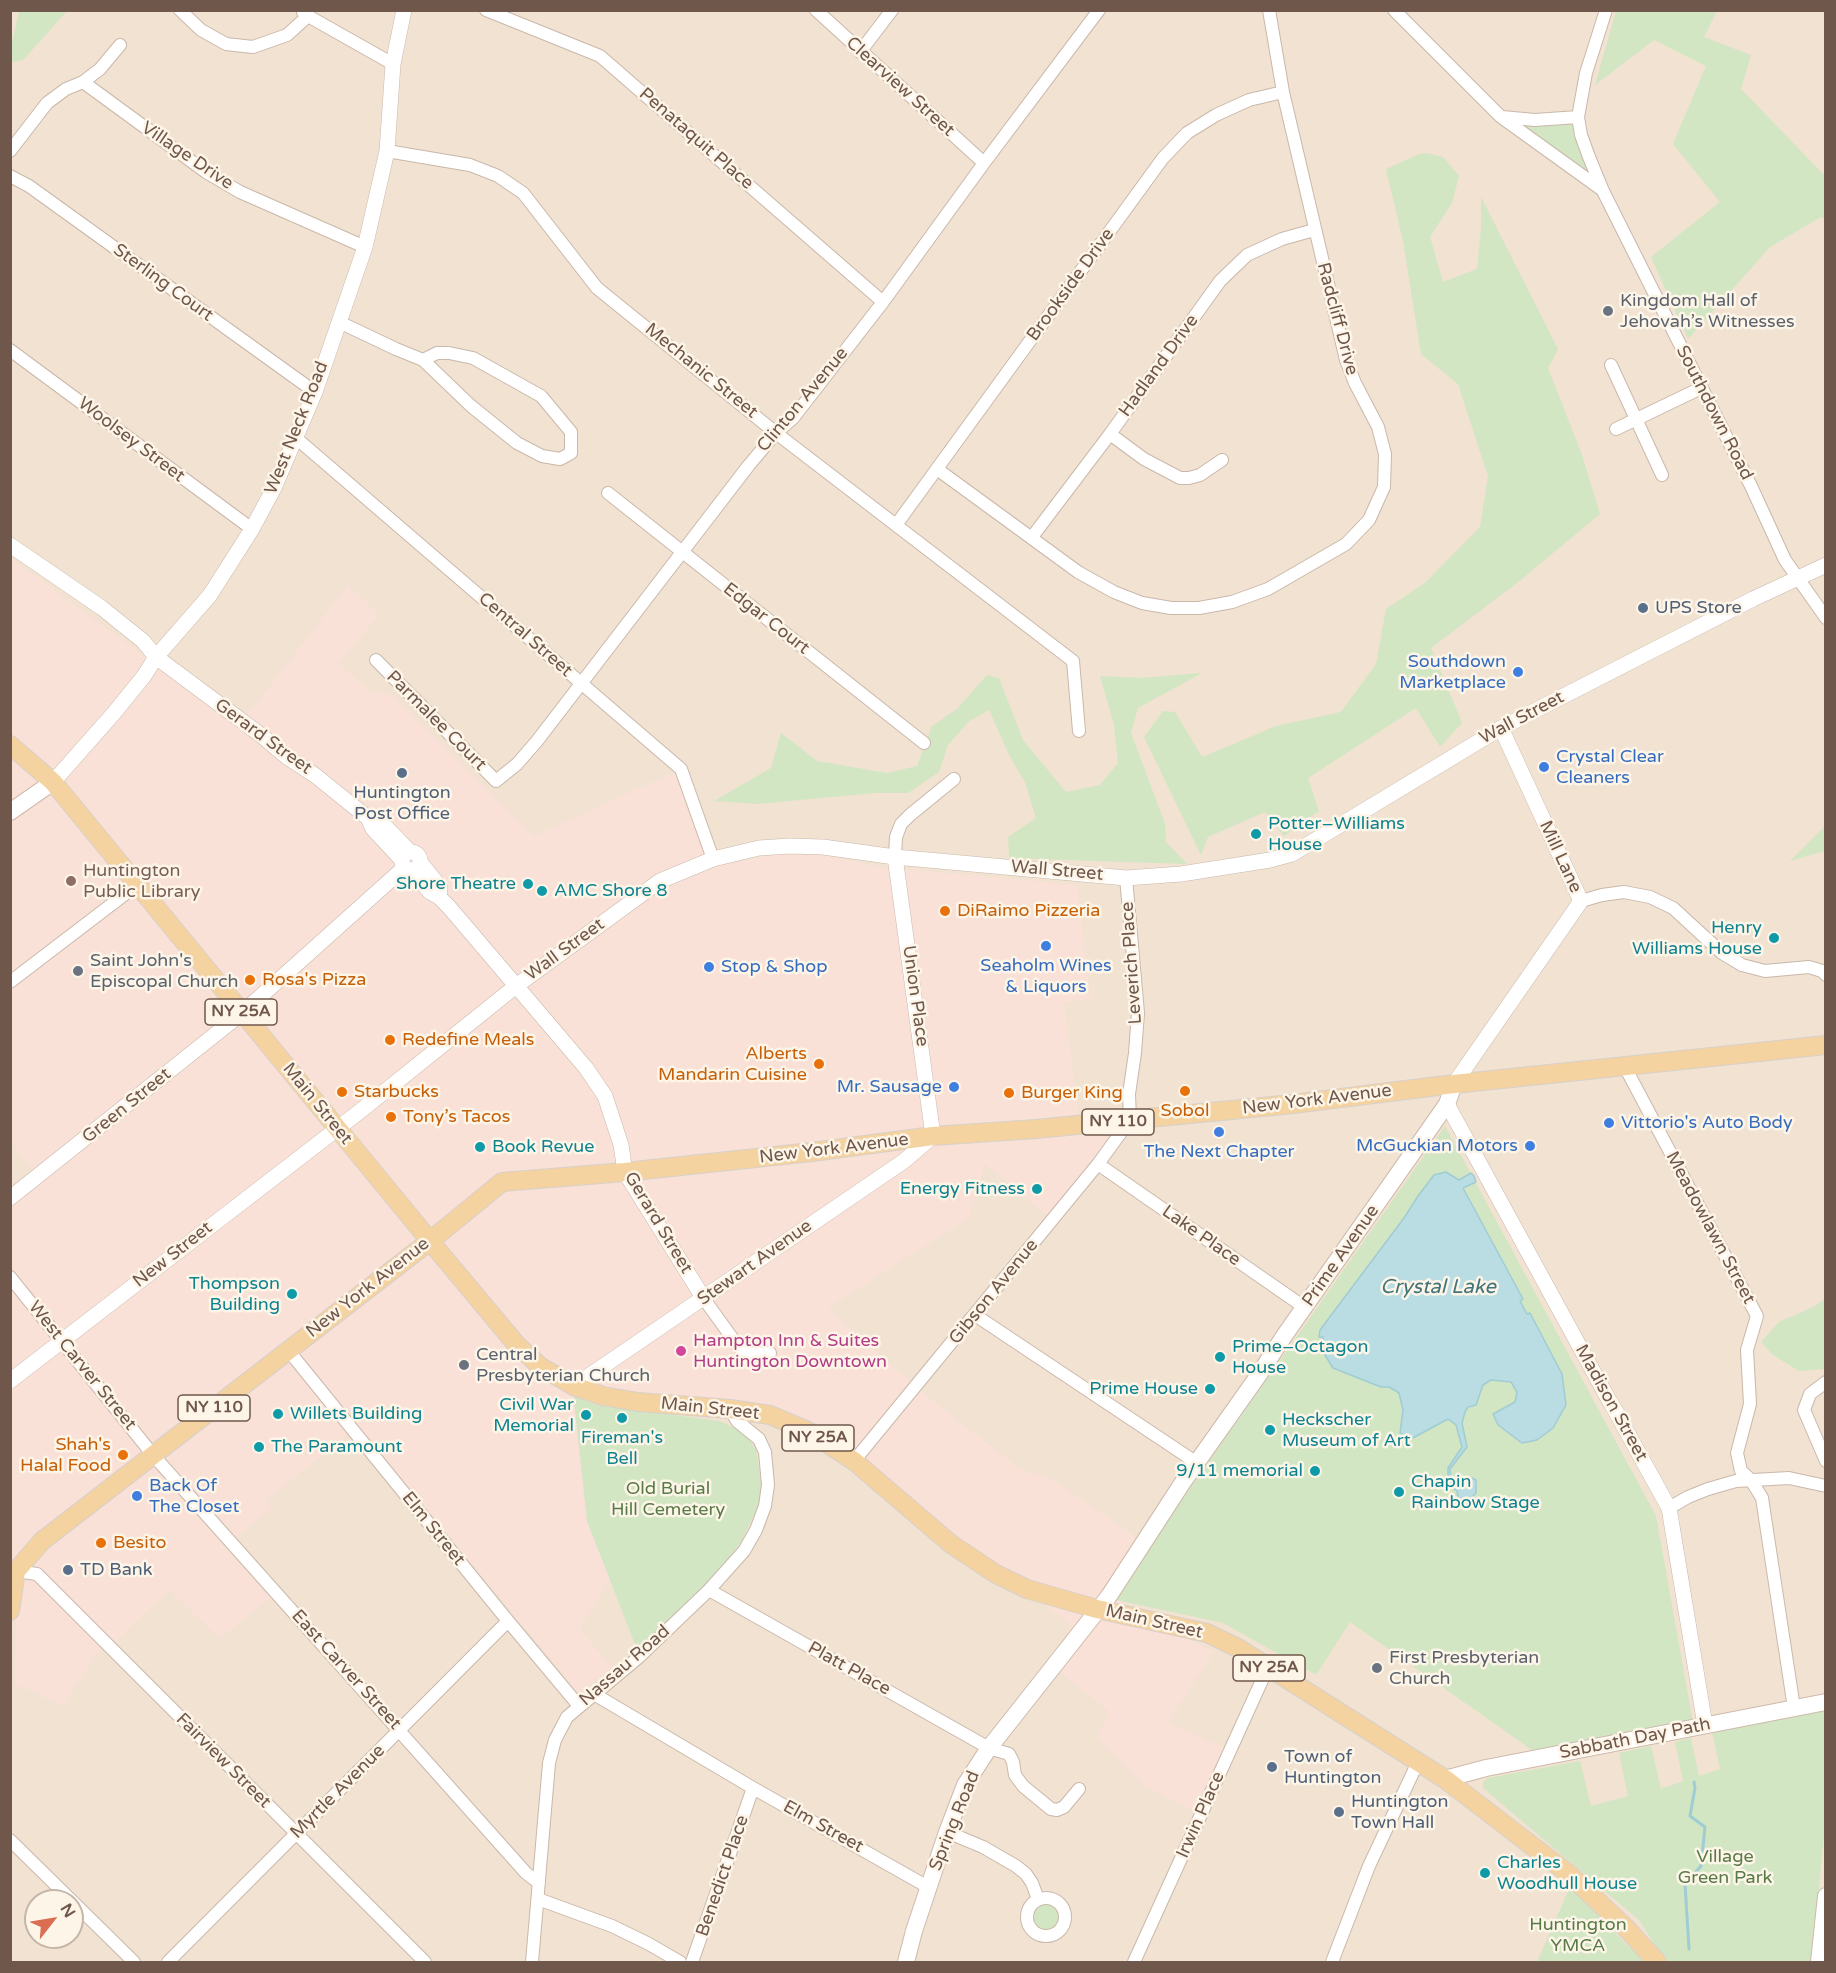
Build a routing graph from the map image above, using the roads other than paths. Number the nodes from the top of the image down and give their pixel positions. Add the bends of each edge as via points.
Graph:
1 (180, 10) edge
2 (404, 10) edge
3 (486, 10) edge
4 (816, 10) edge
5 (892, 10) edge
6 (1099, 10) edge
7 (1269, 10) edge
8 (1394, 10) edge
9 (1606, 10) edge
10 (305, 13) edge
11 (120, 45) dead end
12 (861, 52) junction
13 (393, 64) junction
14 (83, 82) junction
15 (1283, 92) junction
16 (1501, 117) junction
17 (1578, 117) junction
18 (10, 151) edge
19 (387, 152) junction
20 (984, 163) junction
21 (10, 176) edge
22 (1602, 190) junction
23 (1314, 230) junction
24 (365, 247) junction
25 (883, 302) junction
26 (339, 322) junction
27 (10, 350) edge
28 (423, 360) junction
29 (1611, 365) dead end
30 (1701, 388) junction
31 (315, 392) junction
32 (1637, 421) junction
33 (1616, 429) dead end
34 (776, 433) junction
35 (1110, 434) junction
36 (296, 438) junction
37 (1222, 460) dead end
38 (937, 469) junction
39 (1662, 475) dead end
40 (608, 493) dead end
41 (896, 525) junction
42 (252, 529) junction
43 (1032, 537) junction
44 (10, 545) edge
45 (681, 552) junction
46 (1826, 565) edge
47 (1796, 578) junction
48 (1826, 618) edge
49 (156, 657) junction
50 (376, 660) dead end
51 (580, 682) junction
52 (1501, 728) junction
53 (1080, 731) dead end
54 (924, 743) dead end
55 (10, 745) edge
56 (954, 779) dead end
57 (496, 781) joint
58 (53, 782) junction
59 (10, 812) edge
60 (895, 857) junction
61 (713, 859) junction
62 (410, 862) junction
63 (1126, 878) junction
64 (137, 885) junction
65 (1581, 901) junction
66 (1826, 975) edge
67 (10, 982) edge
68 (516, 986) junction
69 (242, 1013) junction
70 (1826, 1045) edge
71 (1624, 1067) junction
72 (1454, 1084) junction
73 (1447, 1104) junction
74 (1130, 1120) junction
75 (336, 1128) junction
76 (933, 1136) junction
77 (1098, 1164) junction
78 (625, 1172) junction
79 (10, 1198) edge
80 (429, 1241) junction
81 (10, 1277) edge
82 (704, 1299) junction
83 (1304, 1307) junction
84 (975, 1315) junction
85 (63, 1341) junction
86 (288, 1350) junction
87 (770, 1353) dead end
88 (10, 1381) edge
89 (1826, 1382) edge
90 (574, 1386) junction
91 (730, 1409) junction
92 (153, 1455) junction
93 (854, 1461) junction
94 (1826, 1461) edge
95 (1197, 1463) junction
96 (1751, 1480) junction
97 (1826, 1486) edge
98 (1669, 1508) junction
99 (13, 1569) edge
100 (709, 1590) junction
101 (1097, 1609) junction
102 (10, 1611) edge
103 (508, 1621) junction
104 (1268, 1667) junction
105 (594, 1694) junction
106 (1826, 1702) edge
107 (579, 1706) junction
108 (1794, 1708) junction
109 (1705, 1725) junction
110 (400, 1730) junction
111 (988, 1748) junction
112 (1418, 1762) junction
113 (1445, 1779) junction
114 (753, 1788) junction
115 (1079, 1790) dead end
116 (947, 1832) junction
117 (296, 1834) junction
118 (10, 1840) edge
119 (539, 1883) junction
120 (928, 1887) junction
121 (1826, 1896) edge
122 (538, 1899) junction
123 (1038, 1899) dead end
124 (1825, 1915) edge
125 (1823, 1942) edge
126 (134, 1962) edge
127 (168, 1962) edge
128 (425, 1962) edge
129 (532, 1962) edge
130 (680, 1962) edge
131 (693, 1962) edge
132 (906, 1962) edge
133 (1134, 1962) edge
134 (1332, 1962) edge
135 (1657, 1962) edge
136 (1820, 1962) edge

1 - 10 street via 201,30 226,44 253,47 288,35
2 - 13 street, West Neck Road
3 - 25 street, Penataquit Place via 600,56
4 - 12 street, Clearview Street
5 - 12 street
6 - 20 street, Clinton Avenue
7 - 15 street, Radcliff Drive
8 - 16 street
9 - 17 street, Southdown Road via 1586,73
10 - 13 street
11 - 14 street
12 - 20 street, Clearview Street
13 - 19 street, West Neck Road
14 - 18 street via 66,88 47,103
14 - 24 street, Village Drive via 206,172 240,192
15 - 23 street, Radcliff Drive
15 - 38 street, Brookside Drive via 1249,100 1216,115 1187,133 1163,158
16 - 17 street
16 - 22 street
17 - 22 street, Southdown Road
19 - 24 street, West Neck Road
19 - 34 street, Mechanic Street via 470,165 498,176 523,193 597,288
20 - 25 street, Clinton Avenue
21 - 31 street, Sterling Court
22 - 30 street, Southdown Road
23 - 35 street, Hadland Drive via 1247,255 1220,281
23 - 43 street, Radcliff Drive via 1346,360 1378,427 1385,454 1384,487 1369,520 1346,544 1268,589 1199,608 1143,603 1114,592 1078,572
24 - 26 street, West Neck Road
25 - 34 street, Clinton Avenue via 793,418
26 - 28 street
26 - 31 street, West Neck Road
27 - 42 street, Woolsey Street
28 - 28 street via 437,353 473,358 541,396 571,432 571,453 560,459 542,456 517,443
29 - 32 street
30 - 32 street
30 - 47 street, Southdown Road
31 - 36 street, West Neck Road
32 - 33 street
32 - 39 street
34 - 41 street, Mechanic Street
34 - 45 street, Clinton Avenue
35 - 37 street via 1144,459 1180,478 1200,475
35 - 43 street, Hadland Drive
36 - 42 street, West Neck Road
36 - 51 street, Central Street
38 - 41 street, Brookside Drive
38 - 43 street, Radcliff Drive
40 - 45 street, Edgar Court
41 - 53 street, Mechanic Street via 1073,661
42 - 49 street, West Neck Road via 210,595
44 - 49 street, Gerard Street via 102,608 143,641
45 - 51 street, Clinton Avenue
45 - 54 street, Edgar Court
46 - 47 street, Wall Street
47 - 48 street, Southdown Road
47 - 52 street, Wall Street
49 - 58 street, West Neck Road
49 - 62 street, Gerard Street via 316,776 368,818 373,829
50 - 57 street, Parmalee Court
51 - 57 street, Clinton Avenue via 537,741
51 - 61 street, Central Street via 681,768
52 - 63 street, Wall Street via 1292,854 1181,874
52 - 65 street, Mill Lane
55 - 58 main road, Main Street / NY 25A
56 - 60 street via 901,824
58 - 59 main road
58 - 64 main road, Main Street / NY 25A
60 - 61 street, Wall Street via 790,846 759,848
60 - 63 street, Wall Street
60 - 76 street, Union Place
61 - 68 street, Wall Street via 660,881
62 - 68 street, Gerard Street via 430,892 439,897
62 - 69 street
63 - 74 street, Leverich Place via 1138,1013
64 - 67 street
64 - 69 main road, Main Street / NY 25A
65 - 66 street, Mill Lane via 1624,892 1650,897 1673,908 1722,953 1742,965 1765,971 1809,967
65 - 72 street, Prime Avenue
68 - 75 street, Wall Street
68 - 78 street, Gerard Street via 605,1096 621,1145
69 - 75 main road, Main Street / NY 25A
69 - 79 street, Green Street
70 - 71 main road, New York Avenue / NY 110
71 - 72 main road, New York Avenue / NY 110
71 - 96 street, Meadowlawn Street via 1757,1316 1747,1350 1750,1404 1737,1453 1741,1471
72 - 73 main road, Prime Avenue
72 - 74 main road, New York Avenue / NY 110
73 - 83 main road, Prime Avenue
73 - 98 street, Madison Street
74 - 76 main road, New York Avenue / NY 110
74 - 77 street, Gibson Avenue
75 - 80 main road, Main Street / NY 25A
75 - 85 street, New Street
76 - 78 main road, New York Avenue / NY 110
76 - 82 street, Stewart Avenue via 904,1161
77 - 83 street, Lake Place
77 - 84 street, Gibson Avenue
78 - 80 main road, New York Avenue / NY 110 via 502,1182
78 - 82 street, Gerard Street
80 - 86 main road, New York Avenue / NY 110
80 - 90 main road, Main Street / NY 25A via 516,1344 541,1367
81 - 85 street, West Carver Street
82 - 87 street, Gerard Street via 746,1354
82 - 90 street, Stewart Avenue
83 - 95 main road, Prime Avenue
84 - 93 street, Gibson Avenue
84 - 95 street
85 - 88 street, New Street
85 - 92 street, West Carver Street
86 - 92 main road, New York Avenue / NY 110
86 - 103 street, Elm Street
89 - 94 street via 1810,1394 1804,1410
90 - 91 main road, Main Street / NY 25A via 638,1402
91 - 93 main road, Main Street / NY 25A via 770,1415 808,1431
91 - 100 street, Nassau Road via 737,1421 759,1439 765,1452 768,1485 756,1530 744,1551
92 - 99 main road, New York Avenue / NY 110 via 42,1541
92 - 110 street, East Carver Street
93 - 101 main road, Main Street / NY 25A via 951,1544 996,1574 1021,1587
95 - 101 main road, Prime Avenue
96 - 97 street via 1789,1478
96 - 98 street via 1708,1488
96 - 108 street, Meadowlawn Street via 1762,1497
98 - 109 street, Madison Street
99 - 102 main road
99 - 117 street, Fairview Street via 38,1574
100 - 105 street, Nassau Road
100 - 111 street, Platt Place
101 - 104 main road, Main Street / NY 25A via 1207,1633
101 - 111 main road, Spring Road
103 - 107 street, Elm Street
103 - 110 street, Myrtle Avenue
104 - 112 main road, Main Street / NY 25A
104 - 133 street, Irwin Place
105 - 107 street, Nassau Road
105 - 114 street, Elm Street
106 - 108 main road, Sabbath Day Path
107 - 119 street, Nassau Road via 567,1717 549,1763
108 - 109 main road, Sabbath Day Path
109 - 113 main road, Sabbath Day Path
110 - 117 street, Myrtle Avenue
110 - 119 street, East Carver Street
111 - 115 street, Platt Place via 1009,1754 1023,1786 1051,1809 1064,1807
111 - 116 main road, Spring Road via 966,1785
112 - 113 main road, Main Street / NY 25A
112 - 134 street via 1369,1866
113 - 135 main road, Main Street / NY 25A via 1570,1875
114 - 120 street, Elm Street
114 - 131 street, Benedict Place
116 - 120 main road, Spring Road
116 - 123 street via 983,1846 1016,1866 1026,1874
117 - 127 street, Myrtle Avenue
117 - 128 street, Fairview Street
118 - 126 street
119 - 122 street, Nassau Road
120 - 132 main road, Spring Road
121 - 124 main road
122 - 129 street, Nassau Road
122 - 130 street via 612,1926
124 - 125 main road
125 - 136 main road

